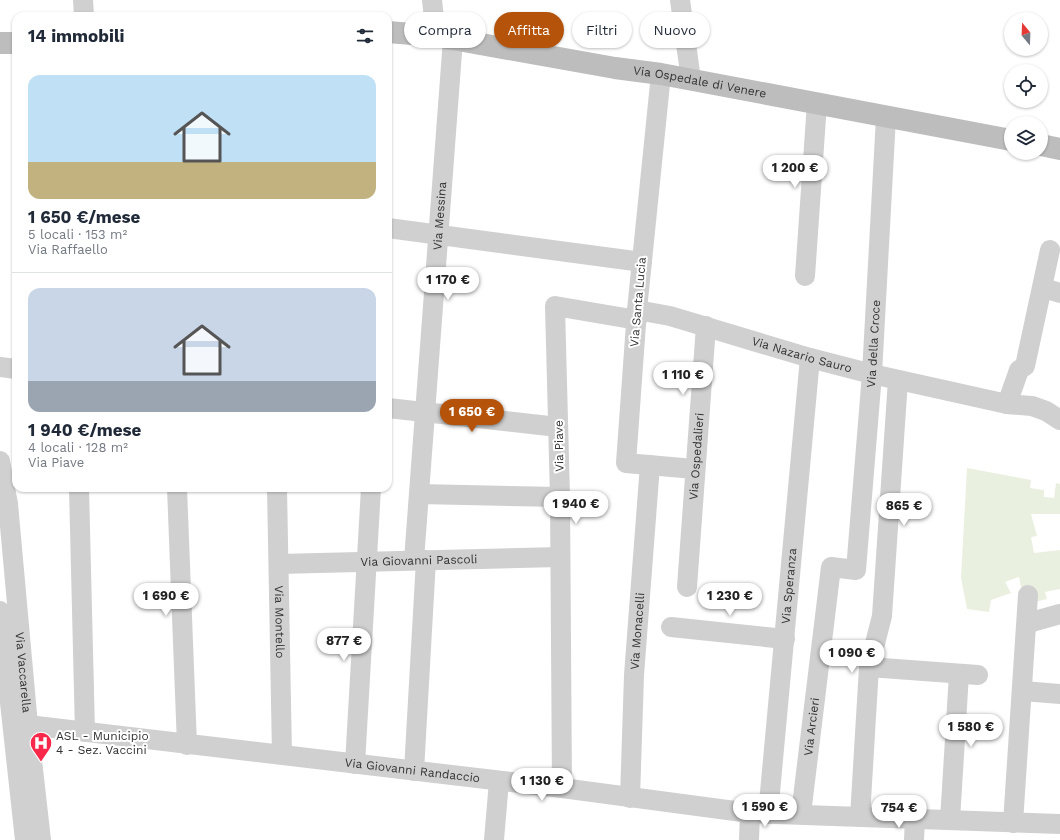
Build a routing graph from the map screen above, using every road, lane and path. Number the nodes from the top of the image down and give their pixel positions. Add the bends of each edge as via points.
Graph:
1 (83, 0) edge
2 (432, 0) edge
3 (680, 0) edge
4 (84, 12) edge
5 (436, 12) edge
6 (392, 32) edge
7 (404, 34) edge
8 (12, 43) edge
9 (0, 44) edge
10 (486, 45) edge
11 (444, 48) edge
12 (661, 74) junction
13 (691, 80) junction
14 (817, 103) junction
15 (886, 117) junction
16 (1004, 139) edge
17 (1048, 146) edge
18 (1060, 149) edge
19 (392, 228) edge
20 (437, 234) junction
21 (1050, 250) dead end
22 (642, 262) junction
23 (805, 276) dead end
24 (1051, 290) edge
25 (637, 315) junction
26 (706, 326) junction
27 (810, 358) junction
28 (0, 367) edge
29 (12, 368) edge
30 (872, 374) junction
31 (898, 380) junction
32 (1007, 404) junction
33 (392, 408) edge
34 (424, 411) junction
35 (1060, 420) edge
36 (558, 427) junction
37 (0, 461) edge
38 (650, 465) junction
39 (694, 469) junction
40 (80, 492) edge
41 (177, 492) edge
42 (277, 492) edge
43 (371, 492) edge
44 (419, 494) junction
45 (560, 497) junction
46 (8, 504) junction
47 (560, 557) junction
48 (0, 558) edge
49 (420, 560) junction
50 (366, 561) junction
51 (278, 564) junction
52 (856, 570) joint
53 (687, 587) dead end
54 (1028, 595) dead end
55 (0, 611) edge
56 (1060, 614) edge
57 (1028, 623) junction
58 (672, 627) dead end
59 (785, 638) junction
60 (869, 667) junction
61 (1023, 691) junction
62 (1060, 694) edge
63 (28, 725) junction
64 (85, 732) junction
65 (187, 745) junction
66 (282, 755) junction
67 (354, 764) junction
68 (414, 771) junction
69 (500, 781) junction
70 (562, 788) junction
71 (630, 798) junction
72 (759, 814) junction
73 (801, 814) junction
74 (860, 817) junction
75 (915, 819) junction
76 (950, 820) junction
77 (1013, 823) junction
78 (1060, 824) edge
79 (24, 840) edge
80 (41, 840) edge
81 (494, 840) edge
82 (749, 840) edge
83 (914, 840) edge

1 - 4 street
2 - 5 street, Via Messina
3 - 13 street
6 - 7 street, Via Ospedale di Venere
8 - 9 street
10 - 12 street, Via Ospedale di Venere
11 - 20 street, Via Messina
12 - 13 street, Via Ospedale di Venere
12 - 22 street, Via Santa Lucia
13 - 14 street, Via Ospedale di Venere
14 - 15 street, Via Ospedale di Venere
14 - 23 street
15 - 16 street, Via Ospedale di Venere
15 - 30 street, Via della Croce
17 - 18 street
19 - 20 street
20 - 22 street
20 - 34 street, Via Messina
21 - 24 street
22 - 25 street, Via Santa Lucia
24 - 32 street via 1025,366 1019,370
25 - 26 street, Via Nazario Sauro via 670,316
25 - 36 street, Via Piave via 555,306
25 - 38 street, Via Santa Lucia via 626,463
26 - 27 street, Via Nazario Sauro
26 - 39 street, Via Ospedalieri
27 - 30 street, Via Nazario Sauro
27 - 59 street, Via Speranza
28 - 29 street
30 - 31 street, Via Nazario Sauro
30 - 52 street, Via della Croce
31 - 32 street, Via Nazario Sauro
31 - 60 street via 882,616
32 - 35 street, Via Nazario Sauro via 1032,406
33 - 34 street
34 - 36 street
34 - 44 street, Via Messina
36 - 45 street, Via Piave
37 - 46 street, Via Vaccarella
38 - 39 street, Via Santa Lucia
38 - 71 street, Via Monacelli via 634,675
39 - 53 street, Via Ospedalieri
40 - 64 street
41 - 65 street
42 - 51 street, Via Montello
43 - 50 street
44 - 45 street
44 - 49 street, Via Messina
45 - 47 street, Via Piave
46 - 48 street, Via Vaccarella
46 - 63 street, Via Vaccarella
47 - 49 street, Via Giovanni Pascoli
47 - 70 street, Via Piave
49 - 50 street, Via Giovanni Pascoli
49 - 68 street, Via Messina
50 - 51 street, Via Giovanni Pascoli
50 - 67 street
51 - 66 street, Via Montello
52 - 73 street, Via Arcieri via 832,568
54 - 57 street
55 - 79 street, Via Vaccarella
56 - 57 street
57 - 61 street
58 - 59 street
59 - 72 street, Via Speranza
60 - 74 street
60 - 76 street via 969,675
61 - 62 street
61 - 77 street
63 - 64 street, Via Giovanni Randaccio
63 - 80 street, Via Vaccarella
64 - 65 street, Via Giovanni Randaccio
65 - 66 street, Via Giovanni Randaccio
66 - 67 street, Via Giovanni Randaccio
67 - 68 street, Via Giovanni Randaccio
68 - 69 street, Via Giovanni Randaccio
69 - 70 street, Via Giovanni Randaccio
69 - 81 street
70 - 71 street, Via Giovanni Randaccio
71 - 72 street, Via Giovanni Randaccio
72 - 73 street, Via Giovanni Randaccio
72 - 82 street, Via Speranza
73 - 74 street, Via Giovanni Randaccio
74 - 75 street, Via Giovanni Randaccio
75 - 76 street, Via Giovanni Randaccio
75 - 83 street
76 - 77 street, Via Giovanni Randaccio
77 - 78 street, Via Giovanni Randaccio

